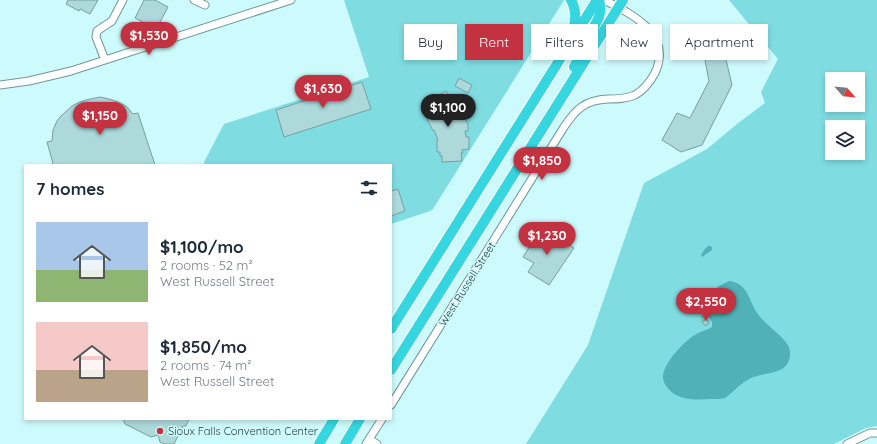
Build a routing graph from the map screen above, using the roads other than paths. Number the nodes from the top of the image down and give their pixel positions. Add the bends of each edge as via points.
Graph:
1 (123, 0) edge
2 (194, 0) edge
3 (291, 0) edge
4 (571, 0) edge
5 (598, 0) edge
6 (604, 0) edge
7 (620, 2) edge
8 (205, 5) dead end
9 (105, 60) junction
10 (553, 70) junction
11 (0, 85) edge
12 (556, 106) junction
13 (392, 327) edge
14 (392, 368) edge
15 (392, 403) edge
16 (333, 420) edge
17 (359, 420) edge
18 (381, 420) edge
19 (877, 433) edge
20 (368, 442) edge
21 (319, 444) edge
22 (345, 444) edge
23 (377, 444) edge
24 (847, 444) edge

1 - 9 street via 112,21 97,31 96,37
2 - 8 street
3 - 9 street
4 - 10 highway via 575,15 573,28
5 - 10 highway
5 - 12 highway via 601,6 599,17
6 - 7 street
7 - 12 highway, West Russell Street
7 - 15 street, West Russell Street via 628,13 643,23 656,38 659,58 653,76 648,84 634,95 590,102 576,111
9 - 11 street via 47,78
10 - 13 highway
12 - 14 highway, West Russell Street
16 - 21 highway
17 - 22 highway
18 - 20 street
19 - 24 street via 870,433
20 - 23 street

